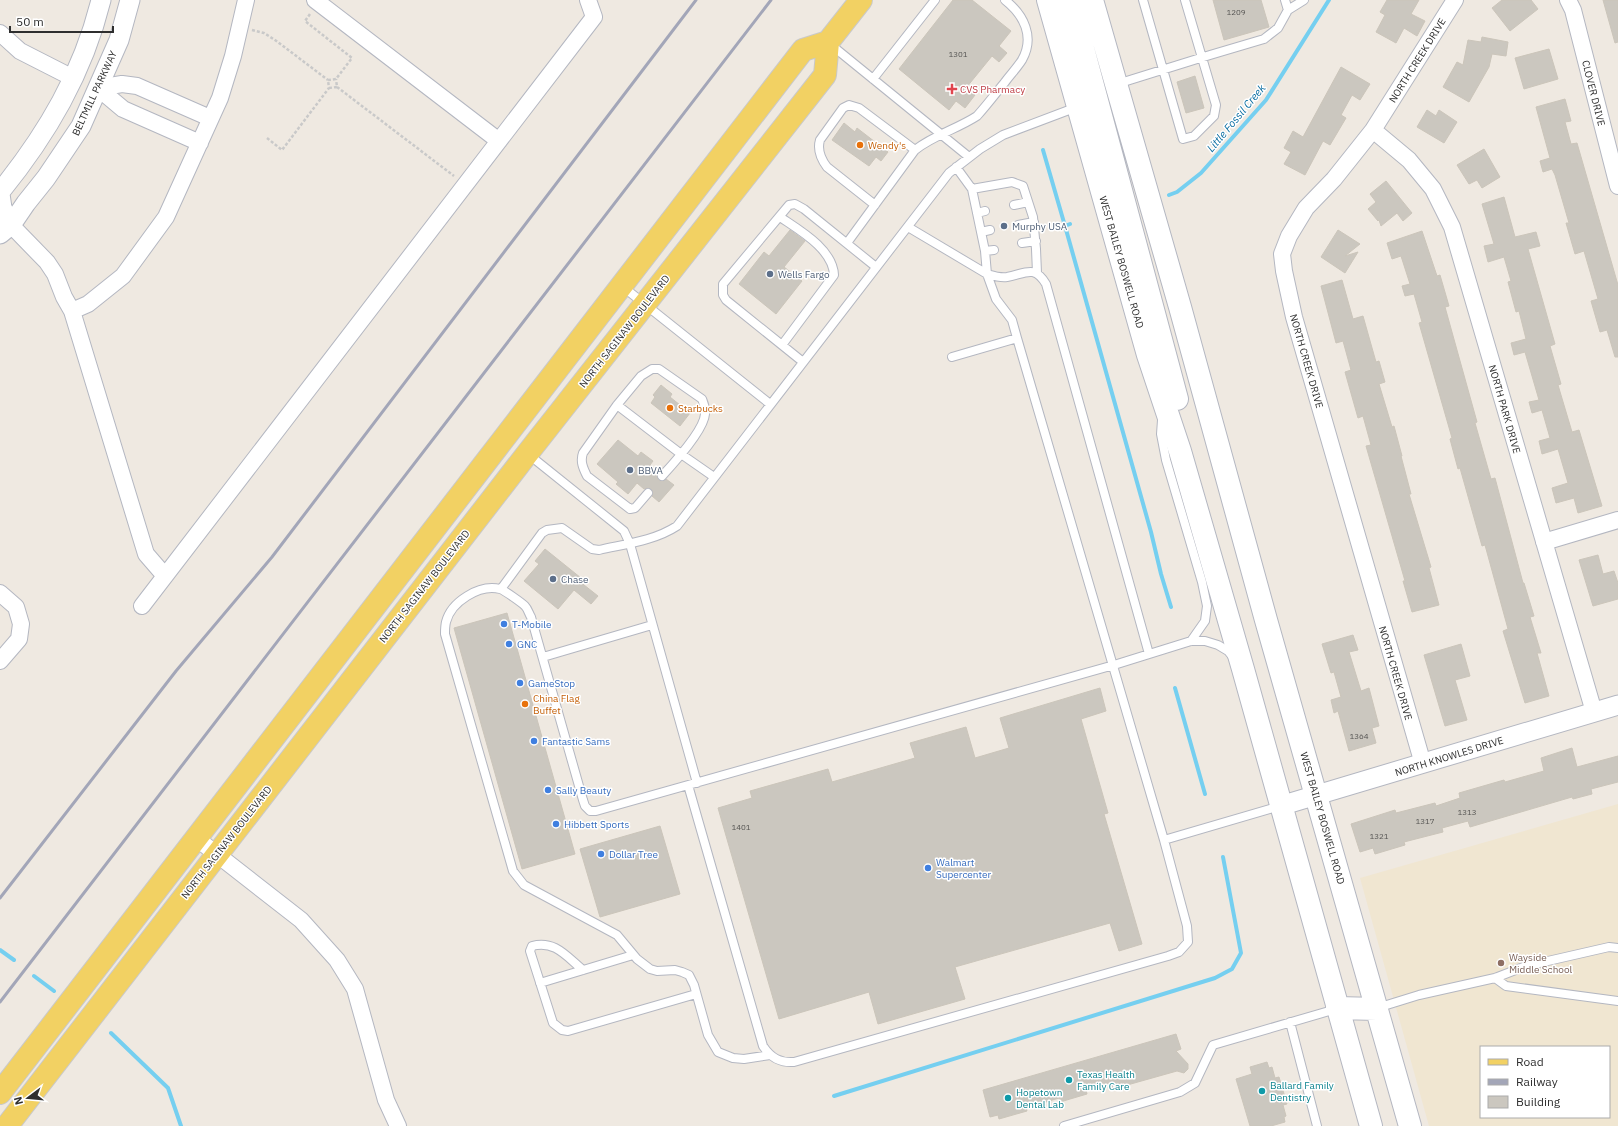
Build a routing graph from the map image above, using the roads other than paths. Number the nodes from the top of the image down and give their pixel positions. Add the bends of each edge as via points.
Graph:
1 (101, 0) edge
2 (130, 0) edge
3 (246, 0) edge
4 (588, 0) edge
5 (861, 0) edge
6 (935, 0) edge
7 (1005, 0) edge
8 (1048, 0) edge
9 (1070, 0) edge
10 (1081, 0) edge
11 (1092, 0) edge
12 (1143, 0) edge
13 (1185, 0) edge
14 (1285, 0) edge
15 (1304, 0) edge
16 (1455, 0) edge
17 (1568, 0) edge
18 (317, 1) edge
19 (1288, 10) junction
20 (0, 33) edge
21 (828, 42) junction
22 (1201, 57) junction
23 (1163, 70) junction
24 (73, 78) junction
25 (873, 80) junction
26 (1116, 85) junction
27 (98, 88) junction
28 (1078, 107) junction
29 (210, 118) junction
30 (1110, 127) junction
31 (1373, 130) junction
32 (942, 134) junction
33 (499, 141) junction
34 (200, 143) junction
35 (915, 150) junction
36 (969, 157) junction
37 (956, 167) junction
38 (1618, 186) edge
39 (972, 189) junction
40 (0, 193) edge
41 (1028, 202) junction
42 (875, 205) junction
43 (1014, 205) dead end
44 (780, 217) junction
45 (1034, 222) junction
46 (1018, 225) dead end
47 (908, 226) junction
48 (6, 229) edge
49 (990, 230) dead end
50 (981, 232) junction
51 (1036, 241) junction
52 (847, 243) junction
53 (1022, 243) dead end
54 (994, 250) dead end
55 (985, 251) junction
56 (876, 267) junction
57 (1037, 273) junction
58 (987, 274) junction
59 (622, 285) junction
60 (646, 304) junction
61 (72, 311) junction
62 (1017, 338) junction
63 (782, 345) junction
64 (952, 357) dead end
65 (803, 362) junction
66 (770, 404) junction
67 (617, 405) junction
68 (1164, 405) junction
69 (527, 454) junction
70 (681, 454) junction
71 (662, 476) dead end
72 (714, 477) junction
73 (648, 493) dead end
74 (1236, 510) junction
75 (1618, 520) edge
76 (1200, 522) junction
77 (1544, 542) junction
78 (630, 544) junction
79 (165, 576) junction
80 (501, 589) junction
81 (0, 593) edge
82 (142, 606) dead end
83 (652, 625) junction
84 (1191, 641) junction
85 (1149, 654) junction
86 (542, 657) junction
87 (0, 661) edge
88 (1114, 665) junction
89 (1243, 669) junction
90 (1618, 705) edge
91 (1594, 712) junction
92 (1423, 764) junction
93 (697, 783) junction
94 (688, 785) junction
95 (1317, 795) junction
96 (1280, 806) junction
97 (196, 838) junction
98 (1164, 840) junction
99 (216, 854) junction
100 (1618, 948) edge
101 (634, 955) junction
102 (583, 970) junction
103 (1495, 978) junction
104 (540, 983) junction
105 (696, 994) junction
106 (1618, 1001) edge
107 (1337, 1008) junction
108 (1377, 1008) junction
109 (1290, 1022) junction
110 (770, 1055) junction
111 (0, 1092) edge
112 (7, 1126) edge
113 (398, 1126) edge
114 (1064, 1126) edge
115 (1317, 1126) edge
116 (1371, 1126) edge
117 (1410, 1126) edge

1 - 24 street via 88,45
2 - 27 street, BELTMILL PARKWAY via 119,40
3 - 29 street via 233,56 220,98
4 - 33 street via 594,17
5 - 21 main road
6 - 25 lane
7 - 32 lane via 1014,6 1025,24 1028,34 1025,53 977,116
8 - 28 main road, WEST BAILEY BOSWELL ROAD
9 - 30 main road, WEST BAILEY BOSWELL ROAD
10 - 30 main road, WEST BAILEY BOSWELL ROAD
11 - 26 main road, WEST BAILEY BOSWELL ROAD
12 - 23 lane
13 - 22 lane
14 - 19 lane
15 - 19 lane
16 - 31 street, NORTH CREEK DRIVE
17 - 38 street, CLOVER DRIVE via 1573,10
18 - 33 street
19 - 22 lane via 1278,28 1264,39
20 - 24 street via 20,51
21 - 25 lane
21 - 59 main road via 803,50
21 - 60 main road, NORTH SAGINAW BOULEVARD via 825,75
22 - 23 lane
22 - 23 lane via 1216,105 1214,116 1194,136 1182,139
23 - 26 lane
24 - 27 street
24 - 40 street via 36,145
25 - 32 lane
26 - 74 main road, WEST BAILEY BOSWELL ROAD
27 - 29 street via 122,84 137,86
27 - 34 street via 123,109
27 - 48 street, BELTMILL PARKWAY via 81,126 64,153
28 - 36 lane via 1003,135
28 - 68 main road, WEST BAILEY BOSWELL ROAD
29 - 34 street
30 - 74 main road, WEST BAILEY BOSWELL ROAD via 1210,453
30 - 76 main road, WEST BAILEY BOSWELL ROAD via 1193,458
31 - 77 street, NORTH PARK DRIVE via 1409,160 1433,189 1452,227
31 - 92 street, NORTH CREEK DRIVE via 1334,179 1306,208 1289,236 1282,254 1294,317
32 - 35 lane
32 - 36 lane
33 - 79 street
34 - 61 street via 166,217 123,276 88,304
35 - 42 lane
35 - 42 lane via 859,108 849,105 843,108 818,145 822,161
36 - 37 lane
37 - 39 lane
37 - 47 lane
39 - 41 lane via 1012,182 1023,186
39 - 50 lane via 981,212
40 - 48 street
41 - 43 lane
41 - 45 lane
42 - 52 lane
44 - 52 lane via 789,205 795,204
44 - 63 lane via 810,238 829,257 834,268 834,275
44 - 63 lane via 723,284 723,290 726,300
45 - 46 lane
45 - 51 lane
47 - 56 lane
47 - 58 lane
48 - 61 street via 47,262
49 - 50 lane
50 - 55 lane
51 - 53 lane
51 - 57 lane
52 - 56 lane
54 - 55 lane
55 - 58 lane
56 - 65 lane
57 - 58 lane via 1030,271 1000,277
57 - 85 lane via 1046,284
58 - 62 lane via 996,299 1012,320
59 - 60 lane
59 - 97 main road
60 - 66 lane
60 - 69 main road, NORTH SAGINAW BOULEVARD
61 - 79 street via 146,554
62 - 64 lane
62 - 88 lane
63 - 65 lane
65 - 66 lane
66 - 72 lane
67 - 70 lane
67 - 70 lane via 641,376 652,369 659,369 702,399 706,414 703,423
67 - 73 lane via 583,453 583,469 587,476 630,509 635,508
68 - 76 main road, WEST BAILEY BOSWELL ROAD
68 - 84 lane via 1161,434 1166,460 1207,606 1205,621
69 - 78 lane via 618,525
69 - 99 main road, NORTH SAGINAW BOULEVARD
70 - 71 lane
70 - 72 lane
72 - 78 lane via 677,526 666,533
74 - 95 main road, WEST BAILEY BOSWELL ROAD
75 - 77 street
76 - 89 main road, WEST BAILEY BOSWELL ROAD
77 - 91 street, NORTH PARK DRIVE
78 - 80 lane via 592,549 562,528 547,530 542,533
78 - 83 lane
79 - 82 street
80 - 86 lane via 525,606 531,617
80 - 101 lane via 479,591 462,600 450,612 445,634 513,871 524,885 617,934
81 - 87 street via 16,607 21,624 19,639
83 - 86 lane
83 - 93 lane
84 - 85 lane
84 - 89 lane via 1205,642 1223,648
85 - 88 lane
86 - 94 lane via 582,800 590,811
88 - 93 lane
88 - 98 lane
89 - 96 main road, WEST BAILEY BOSWELL ROAD
90 - 91 street, NORTH KNOWLES DRIVE
91 - 92 street, NORTH KNOWLES DRIVE
92 - 95 street, NORTH KNOWLES DRIVE
93 - 94 lane
94 - 110 lane via 763,1046
95 - 96 street, NORTH KNOWLES DRIVE
95 - 108 main road, WEST BAILEY BOSWELL ROAD
96 - 98 lane
96 - 107 main road, WEST BAILEY BOSWELL ROAD
97 - 99 street
97 - 111 main road
98 - 110 lane via 1187,926 1188,942 1179,952 794,1062 780,1062
99 - 112 main road, NORTH SAGINAW BOULEVARD
99 - 113 street via 302,920 337,960 355,989 386,1100
100 - 103 lane via 1609,947 1526,966
101 - 102 lane
101 - 105 lane via 650,969 675,970 689,975
102 - 104 lane
102 - 104 lane via 555,947 546,944 532,946 530,952
103 - 106 lane via 1506,986
103 - 108 lane via 1426,993
104 - 105 lane via 553,1024 568,1031
105 - 110 lane via 708,1035 718,1052 744,1059
107 - 108 main road
107 - 109 lane
107 - 116 main road, WEST BAILEY BOSWELL ROAD
108 - 117 main road, WEST BAILEY BOSWELL ROAD
109 - 114 lane via 1213,1045 1195,1083 1180,1092
109 - 115 lane

